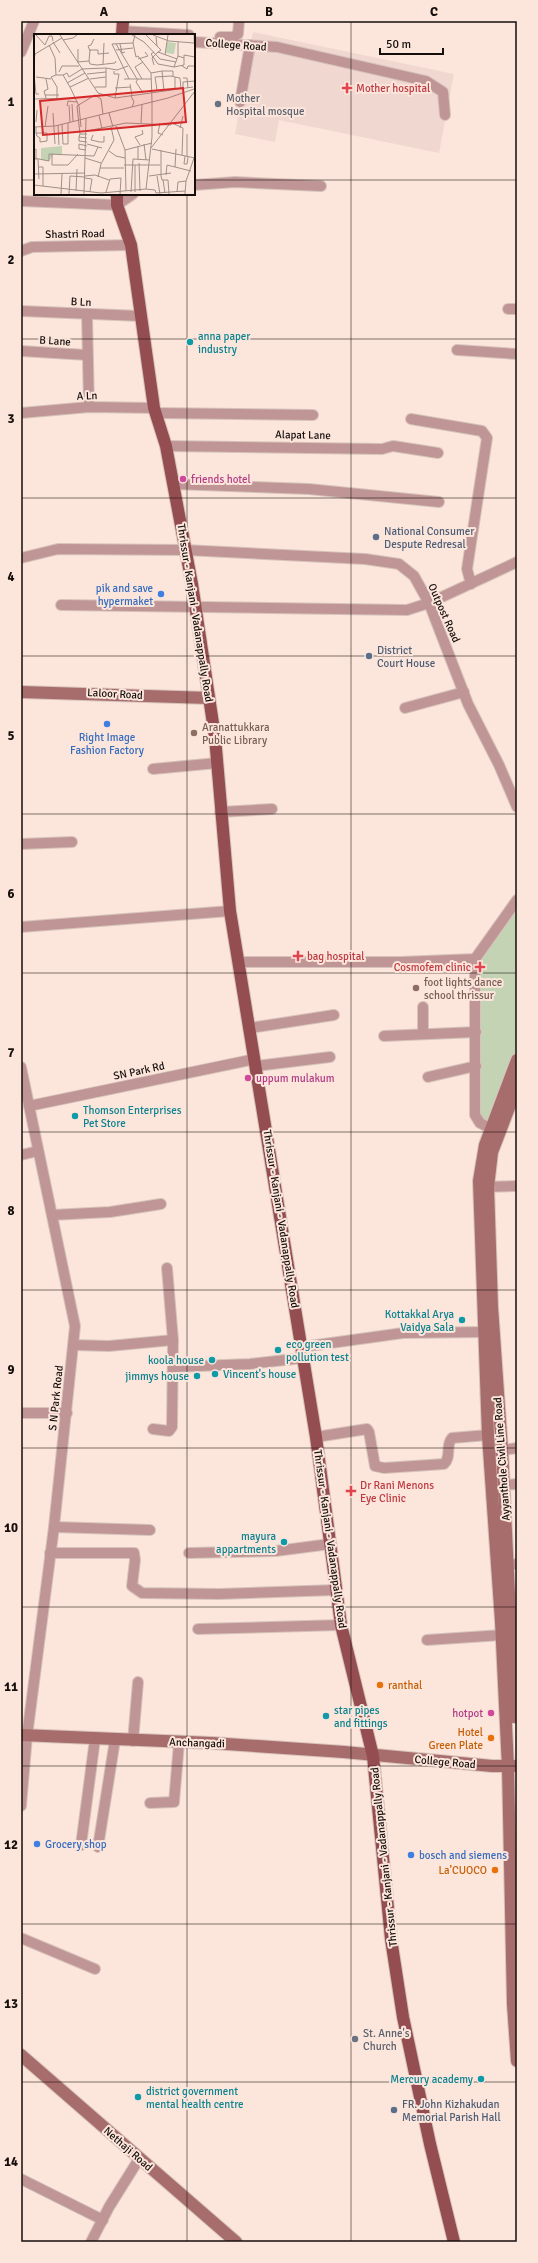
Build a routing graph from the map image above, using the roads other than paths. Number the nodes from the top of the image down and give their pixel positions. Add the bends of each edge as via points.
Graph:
1 (34, 21) edge
2 (239, 21) edge
3 (123, 29) edge
4 (178, 34) edge
5 (195, 35) edge
6 (195, 42) edge
7 (250, 46) junction
8 (21, 52) edge
9 (240, 102) dead end
10 (446, 115) dead end
11 (195, 185) edge
12 (321, 186) dead end
13 (130, 195) edge
14 (117, 200) edge
15 (21, 202) edge
16 (131, 245) junction
17 (21, 251) edge
18 (21, 311) edge
19 (87, 315) junction
20 (140, 316) junction
21 (457, 350) dead end
22 (21, 351) edge
23 (517, 354) edge
24 (87, 355) junction
25 (89, 407) junction
26 (155, 411) junction
27 (21, 413) edge
28 (313, 415) dead end
29 (411, 419) dead end
30 (166, 446) junction
31 (438, 453) dead end
32 (173, 484) junction
33 (439, 502) dead end
34 (185, 550) junction
35 (21, 558) edge
36 (517, 562) edge
37 (471, 584) junction
38 (429, 603) junction
39 (61, 605) dead end
40 (195, 606) junction
41 (21, 692) edge
42 (464, 692) junction
43 (210, 698) junction
44 (405, 708) dead end
45 (217, 763) junction
46 (153, 769) dead end
47 (517, 807) edge
48 (272, 809) dead end
49 (220, 812) junction
50 (72, 842) dead end
51 (21, 844) edge
52 (517, 900) edge
53 (230, 911) junction
54 (21, 927) edge
55 (475, 959) junction
56 (239, 962) junction
57 (423, 1007) dead end
58 (334, 1015) dead end
59 (250, 1028) junction
60 (476, 1032) junction
61 (423, 1034) junction
62 (384, 1036) dead end
63 (330, 1057) dead end
64 (517, 1060) edge
65 (255, 1063) junction
66 (476, 1066) junction
67 (22, 1072) edge
68 (428, 1076) dead end
69 (517, 1087) edge
70 (29, 1106) junction
71 (490, 1128) junction
72 (38, 1151) junction
73 (488, 1151) junction
74 (21, 1155) edge
75 (517, 1186) edge
76 (483, 1187) junction
77 (161, 1204) dead end
78 (52, 1215) junction
79 (167, 1268) dead end
80 (487, 1299) junction
81 (484, 1332) junction
82 (173, 1340) junction
83 (74, 1345) junction
84 (302, 1352) junction
85 (173, 1367) junction
86 (21, 1413) edge
87 (67, 1413) junction
88 (153, 1429) dead end
89 (488, 1435) junction
90 (316, 1437) junction
91 (517, 1448) edge
92 (502, 1450) junction
93 (490, 1452) junction
94 (517, 1484) edge
95 (504, 1485) junction
96 (54, 1527) junction
97 (150, 1530) dead end
98 (330, 1544) junction
99 (189, 1552) dead end
100 (50, 1553) junction
101 (508, 1568) edge
102 (336, 1590) junction
103 (514, 1618) edge
104 (341, 1625) junction
105 (198, 1629) dead end
106 (502, 1636) junction
107 (427, 1640) dead end
108 (138, 1682) dead end
109 (24, 1735) edge
110 (95, 1739) junction
111 (114, 1740) junction
112 (133, 1741) junction
113 (179, 1743) junction
114 (373, 1756) junction
115 (513, 1767) edge
116 (150, 1803) dead end
117 (21, 1806) edge
118 (517, 1836) edge
119 (81, 1845) dead end
120 (98, 1847) dead end
121 (21, 1938) edge
122 (95, 1968) dead end
123 (21, 2055) edge
124 (517, 2061) edge
125 (139, 2159) junction
126 (21, 2179) edge
127 (103, 2220) junction
128 (91, 2242) edge
129 (236, 2242) edge
130 (454, 2242) edge

1 - 8 street
2 - 5 street via 238,34 234,37
3 - 4 street
6 - 7 street, College Road
7 - 9 street
7 - 10 street, College Road via 278,47 426,81 443,92
11 - 12 street via 235,182
13 - 14 street
14 - 15 street
14 - 16 main road, Thrissur - Kanjani - Vadanappally Road
16 - 17 street, Shastri Road via 32,247
16 - 20 main road, Thrissur - Kanjani - Vadanappally Road
18 - 19 street, B Ln
19 - 20 street, B Ln
19 - 24 street
20 - 26 main road, Thrissur - Kanjani - Vadanappally Road
21 - 23 street
22 - 24 street, B Lane
24 - 25 street
25 - 26 street, A Ln
25 - 27 street, A Ln
26 - 28 street, A Ln
26 - 30 main road, Thrissur - Kanjani - Vadanappally Road
29 - 37 street via 482,431 487,438 467,569
30 - 31 street, Alapat Lane via 382,449 393,446
30 - 32 main road, Thrissur - Kanjani - Vadanappally Road
32 - 33 street via 309,489
32 - 34 main road, Thrissur - Kanjani - Vadanappally Road
34 - 35 street, Outpost Road via 58,549
34 - 38 street, Outpost Road via 365,559 399,564 414,576
34 - 40 main road, Thrissur - Kanjani - Vadanappally Road
36 - 37 street
37 - 38 street
38 - 40 street via 407,610
38 - 42 street, Outpost Road
39 - 40 street
40 - 43 main road, Thrissur - Kanjani - Vadanappally Road
41 - 43 main road, Laloor Road
42 - 44 street
42 - 47 street, Outpost Road
43 - 45 main road, Thrissur - Kanjani - Vadanappally Road
45 - 46 street
45 - 49 main road, Thrissur - Kanjani - Vadanappally Road
48 - 49 street
49 - 53 main road, Thrissur - Kanjani - Vadanappally Road
50 - 51 street
52 - 55 street
53 - 54 street
53 - 56 main road, Thrissur - Kanjani - Vadanappally Road
55 - 56 street via 400,962
55 - 60 street
56 - 59 main road, Thrissur - Kanjani - Vadanappally Road
57 - 61 street
58 - 59 street
59 - 65 main road, Thrissur - Kanjani - Vadanappally Road
60 - 61 street
60 - 66 street
61 - 62 street
63 - 65 street, SN Park Rd
64 - 71 main road, Ayyanthole Civil Line Road
65 - 70 street, SN Park Rd
65 - 84 main road, Thrissur - Kanjani - Vadanappally Road
66 - 68 street
66 - 71 street via 476,1115 480,1123
67 - 70 street, S N Park Road
69 - 73 main road, Ayyanthole Civil Line Road
70 - 72 street, S N Park Road
71 - 73 main road, Ayyanthole Civil Line Road
72 - 74 street
72 - 78 street, S N Park Road
73 - 76 main road, Ayyanthole Civil Line Road
75 - 76 street
76 - 80 main road, Ayyanthole Civil Line Road
77 - 78 street via 110,1212
78 - 83 street, S N Park Road via 75,1326
79 - 82 street
80 - 81 main road, Ayyanthole Civil Line Road
80 - 92 main road, Ayyanthole Civil Line Road
81 - 84 street via 403,1333
81 - 89 main road, Ayyanthole Civil Line Road
82 - 83 street via 105,1346
82 - 85 street
83 - 87 street, S N Park Road
84 - 85 street via 250,1364
84 - 90 main road, Thrissur - Kanjani - Vadanappally Road
85 - 88 street via 171,1430
86 - 87 street
87 - 96 street, S N Park Road
89 - 90 street via 452,1438 448,1444 448,1457 444,1464 384,1468 375,1466 367,1429
89 - 93 main road, Ayyanthole Civil Line Road
90 - 98 main road, Thrissur - Kanjani - Vadanappally Road
91 - 92 street
92 - 93 street
92 - 95 main road, Ayyanthole Civil Line Road
93 - 101 main road, Ayyanthole Civil Line Road
94 - 95 street
95 - 101 main road, Ayyanthole Civil Line Road
96 - 97 street
96 - 100 street, S N Park Road
98 - 99 street via 276,1551
98 - 102 main road, Thrissur - Kanjani - Vadanappally Road
100 - 102 street via 134,1553 132,1586 142,1593 219,1594
100 - 109 street, S N Park Road
101 - 103 main road, Ayyanthole Civil Line Road
101 - 106 main road, Ayyanthole Civil Line Road
102 - 104 main road, Thrissur - Kanjani - Vadanappally Road
103 - 115 main road, Ayyanthole Civil Line Road
104 - 105 street
104 - 114 main road, Thrissur - Kanjani - Vadanappally Road
106 - 107 street
106 - 115 main road, Ayyanthole Civil Line Road
108 - 112 street
109 - 110 main road, Anchangadi
109 - 117 street
110 - 111 main road, Anchangadi
110 - 119 street
111 - 112 main road, Anchangadi
111 - 120 street
112 - 113 main road, Anchangadi
113 - 114 main road, Anchangadi via 292,1748
113 - 116 street via 174,1802
114 - 115 main road, College Road
114 - 130 main road, Thrissur - Kanjani - Vadanappally Road via 391,1939 403,2017
115 - 118 main road, Ayyanthole Civil Line Road
115 - 124 main road via 513,2004
121 - 122 street
123 - 125 main road, Nethaji Road
125 - 127 street
125 - 129 main road, Nethaji Road
126 - 127 street
127 - 128 street

